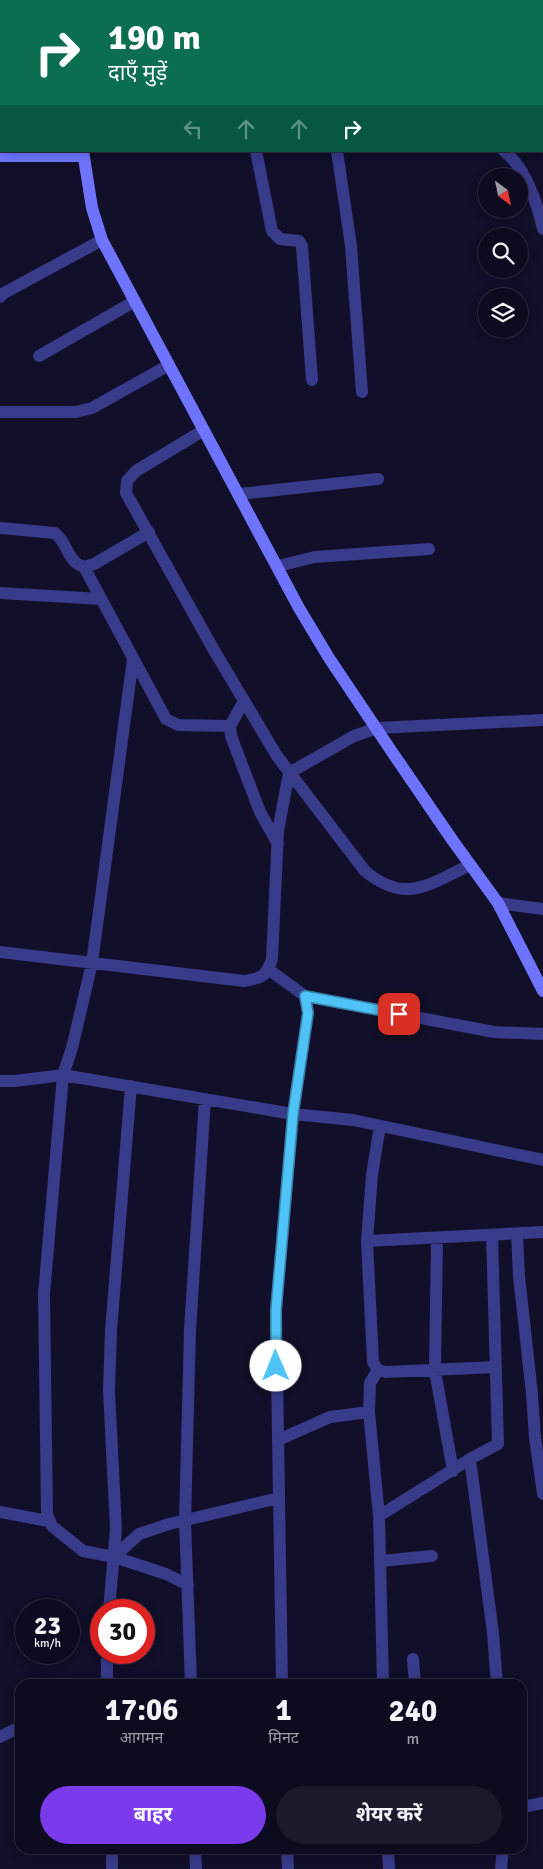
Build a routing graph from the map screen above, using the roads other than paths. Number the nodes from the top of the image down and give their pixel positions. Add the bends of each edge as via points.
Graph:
1 (256, 152) edge
2 (337, 152) edge
3 (505, 152) edge
4 (83, 154) edge
5 (0, 156) edge
6 (543, 229) edge
7 (102, 240) junction
8 (0, 297) edge
9 (135, 301) junction
10 (39, 356) dead end
11 (169, 365) junction
12 (312, 380) dead end
13 (362, 392) dead end
14 (0, 412) edge
15 (204, 430) junction
16 (378, 478) dead end
17 (239, 494) junction
18 (0, 528) edge
19 (149, 532) junction
20 (429, 549) dead end
21 (278, 566) junction
22 (84, 567) junction
23 (0, 593) edge
24 (101, 599) junction
25 (133, 660) junction
26 (244, 701) junction
27 (543, 720) edge
28 (230, 726) junction
29 (377, 728) junction
30 (289, 773) junction
31 (278, 844) junction
32 (470, 865) junction
33 (498, 903) junction
34 (543, 909) edge
35 (0, 952) edge
36 (92, 963) junction
37 (268, 969) junction
38 (543, 991) edge
39 (305, 996) junction
40 (543, 1034) edge
41 (63, 1075) junction
42 (0, 1081) edge
43 (130, 1086) junction
44 (205, 1099) junction
45 (293, 1114) junction
46 (380, 1126) junction
47 (543, 1160) edge
48 (543, 1232) edge
49 (517, 1234) junction
50 (492, 1235) junction
51 (437, 1238) junction
52 (367, 1242) junction
53 (495, 1367) junction
54 (378, 1370) junction
55 (435, 1371) junction
56 (369, 1412) junction
57 (278, 1440) junction
58 (470, 1459) junction
59 (453, 1471) junction
60 (543, 1494) edge
61 (279, 1498) junction
62 (0, 1512) edge
63 (379, 1516) junction
64 (48, 1521) junction
65 (185, 1521) junction
66 (432, 1556) dead end
67 (114, 1557) junction
68 (380, 1560) junction
69 (188, 1585) junction
70 (110, 1599) edge
71 (413, 1660) dead end
72 (107, 1664) edge
73 (107, 1679) edge
74 (191, 1679) edge
75 (282, 1679) edge
76 (383, 1679) edge
77 (415, 1679) edge
78 (497, 1679) edge
79 (15, 1730) edge
80 (0, 1737) edge
81 (543, 1803) edge
82 (527, 1806) edge
83 (112, 1854) edge
84 (195, 1854) edge
85 (287, 1854) edge
86 (388, 1854) edge
87 (502, 1854) edge
88 (112, 1869) edge
89 (196, 1869) edge
90 (288, 1869) edge
91 (389, 1869) edge
92 (501, 1869) edge

1 - 12 street via 272,231 280,239 299,241 302,246
2 - 13 street via 351,246
3 - 6 street via 524,173
4 - 5 street
4 - 7 street via 92,208
7 - 8 street
7 - 9 street
9 - 10 street
9 - 11 street
11 - 14 street via 92,408 76,412
11 - 15 street
15 - 17 street
15 - 19 street via 136,471 128,481 126,493
16 - 17 street
17 - 21 street
18 - 22 street via 55,533 72,560
19 - 22 street
19 - 26 street
20 - 21 street via 315,557
21 - 29 street via 329,658
22 - 24 street
23 - 24 street
24 - 25 street
25 - 28 street via 166,719 178,724
25 - 36 street
26 - 28 street
26 - 30 street
27 - 29 street
28 - 31 street via 260,812
29 - 30 street via 354,736
29 - 32 street
30 - 31 street
30 - 32 street via 365,871 378,882 398,890 417,889
31 - 37 street via 272,959
32 - 33 street
33 - 34 street
33 - 38 street
35 - 36 street
36 - 37 street via 244,981 261,978
36 - 41 street
37 - 39 street
39 - 40 street via 494,1032
39 - 45 street via 308,1013
41 - 42 street
41 - 43 street
41 - 64 street via 44,1294
43 - 44 street
43 - 67 street via 111,1330 109,1391 116,1529
44 - 45 street
44 - 65 street via 190,1330
45 - 46 street
45 - 57 street via 276,1310
46 - 47 street
46 - 52 street
48 - 49 street
49 - 50 street
49 - 60 street
50 - 51 street
50 - 53 street
51 - 52 street
51 - 55 street
52 - 54 street via 373,1362
53 - 55 street
53 - 58 street via 498,1444
54 - 55 street
54 - 56 street via 370,1383
55 - 59 street
56 - 57 street via 330,1417
56 - 63 street
57 - 61 street
58 - 59 street
58 - 78 street
59 - 63 street
61 - 65 street
61 - 75 street
62 - 64 street
63 - 68 street
64 - 67 street via 83,1551
65 - 67 street via 139,1534
65 - 69 street
66 - 68 street
67 - 69 street via 166,1574
67 - 70 street
68 - 76 street
69 - 74 street
71 - 77 street
72 - 73 street
79 - 80 street
81 - 82 street
83 - 88 street
84 - 89 street
85 - 90 street
86 - 91 street
87 - 92 street

